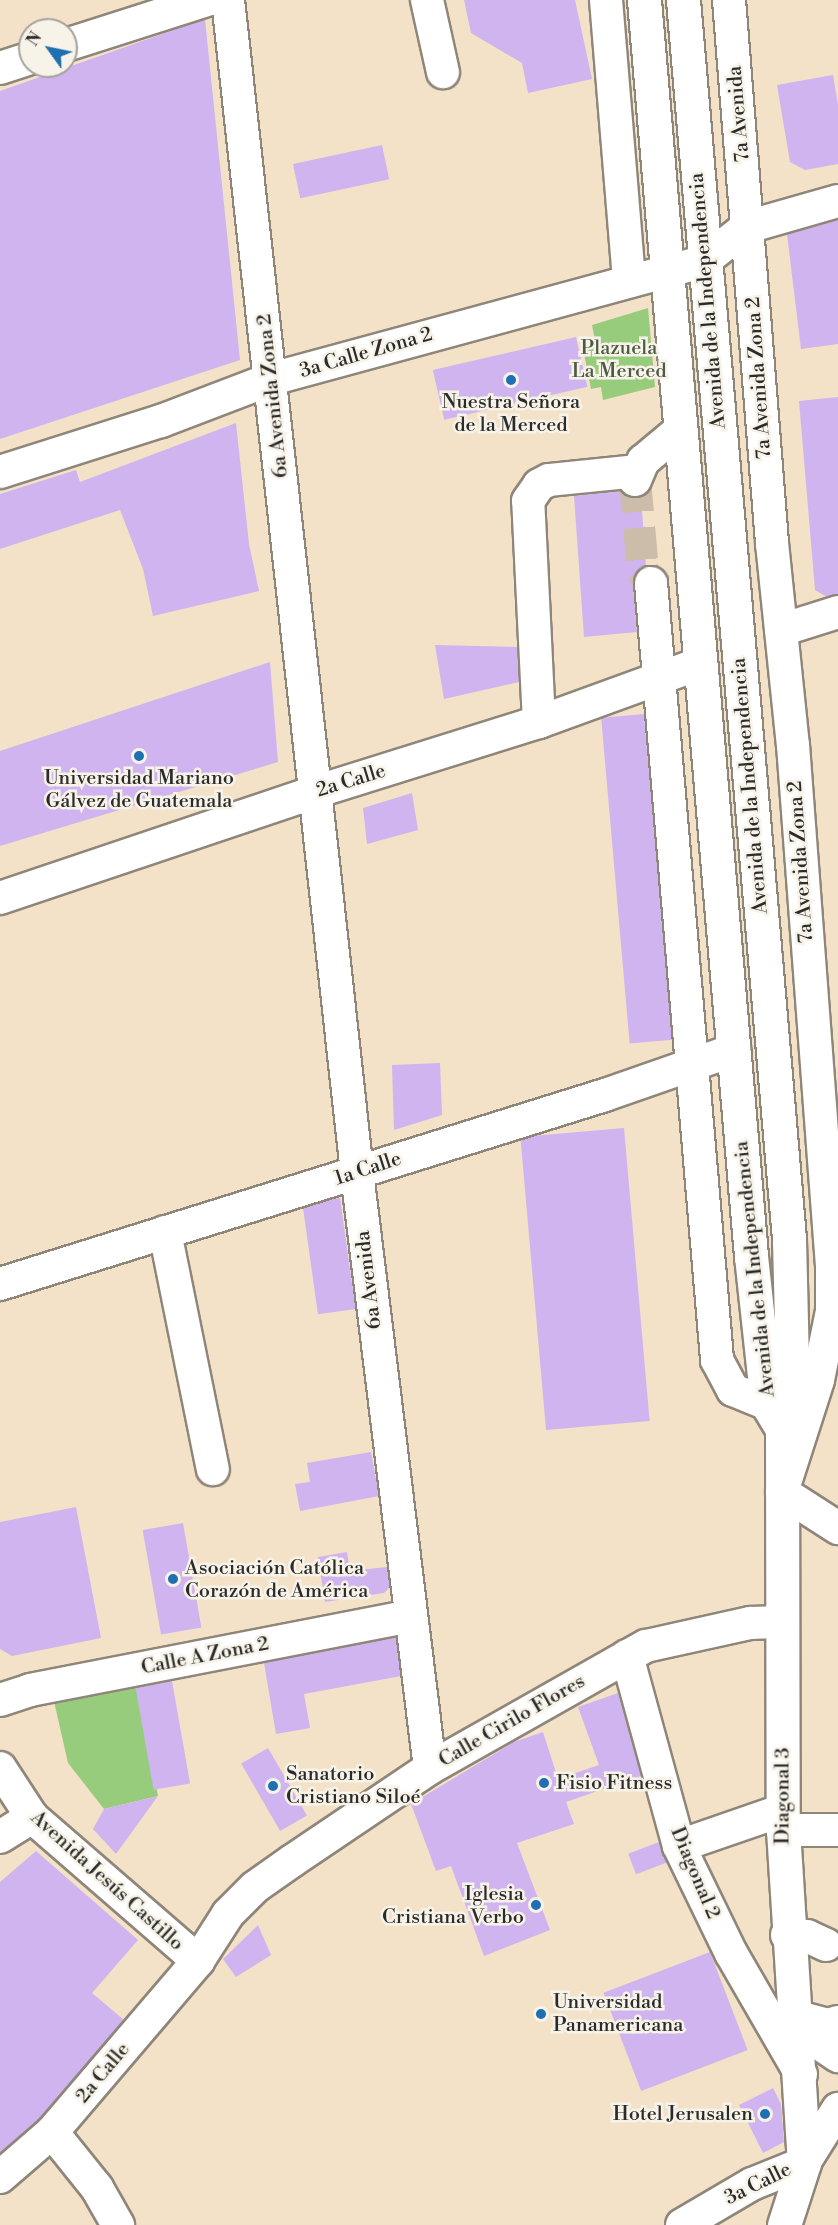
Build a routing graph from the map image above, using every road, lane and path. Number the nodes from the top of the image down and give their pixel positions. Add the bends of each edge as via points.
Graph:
1 (207, 0) edge
2 (228, 0) edge
3 (428, 0) edge
4 (606, 0) edge
5 (644, 0) edge
6 (683, 0) edge
7 (729, 0) edge
8 (78, 41) edge
9 (18, 62) edge
10 (0, 68) edge
11 (443, 72) dead end
12 (838, 201) edge
13 (747, 227) junction
14 (704, 261) junction
15 (668, 271) junction
16 (629, 279) junction
17 (271, 379) junction
18 (680, 430) junction
19 (0, 472) edge
20 (694, 590) junction
21 (838, 612) edge
22 (781, 630) junction
23 (701, 663) junction
24 (661, 678) junction
25 (539, 722) junction
26 (315, 792) junction
27 (0, 898) edge
28 (827, 1021) edge
29 (734, 1050) junction
30 (692, 1065) junction
31 (357, 1173) junction
32 (165, 1232) junction
33 (0, 1284) edge
34 (775, 1416) junction
35 (213, 1469) dead end
36 (782, 1492) junction
37 (838, 1528) edge
38 (411, 1616) junction
39 (782, 1622) junction
40 (627, 1656) junction
41 (0, 1700) edge
42 (0, 1768) edge
43 (430, 1768) junction
44 (32, 1817) junction
45 (783, 1820) junction
46 (838, 1830) edge
47 (0, 1838) edge
48 (679, 1846) junction
49 (787, 1935) junction
50 (826, 1945) dead end
51 (198, 1961) junction
52 (838, 2022) edge
53 (796, 2026) junction
54 (838, 2055) edge
55 (801, 2075) junction
56 (838, 2109) edge
57 (52, 2132) junction
58 (804, 2163) junction
59 (0, 2177) edge
60 (118, 2225) edge
61 (682, 2225) edge
62 (784, 2225) edge

1 - 8 street
2 - 17 street, 6a Avenida Zona 2
3 - 11 street
4 - 16 street
5 - 15 main road, Avenida de la Independencia
6 - 14 main road, Avenida de la Independencia
7 - 13 street, 7a Avenida
9 - 10 street
12 - 13 street
13 - 14 street
13 - 22 street, 7a Avenida Zona 2
14 - 15 street, 3a Calle Zona 2
14 - 34 main road, Avenida de la Independencia via 789,1240 793,1399
15 - 16 street, 3a Calle Zona 2
15 - 18 main road, Avenida de la Independencia
16 - 17 street, 3a Calle Zona 2
17 - 19 street, 3a Calle Zona 2 via 161,421
17 - 26 street, 6a Avenida Zona 2
18 - 20 main road, Avenida de la Independencia
18 - 25 street via 654,450 636,475 549,480 532,492 528,501
20 - 23 main road, Avenida de la Independencia
20 - 24 street via 649,581
21 - 22 street
22 - 28 street, 7a Avenida Zona 2
23 - 24 street, 2a Calle
23 - 29 main road, Avenida de la Independencia
24 - 25 street, 2a Calle
24 - 30 street
25 - 26 street, 2a Calle
26 - 27 street, 2a Calle
26 - 31 street, 6a Avenida
28 - 36 street, 7a Avenida Zona 2 via 832,1311 818,1380
29 - 30 street, 1a Calle
29 - 34 main road, Avenida de la Independencia
30 - 31 street, 1a Calle
30 - 34 street via 717,1360 734,1390
31 - 32 street, 1a Calle
31 - 38 street, 6a Avenida
32 - 33 street, 1a Calle
32 - 35 street
34 - 36 main road, Diagonal 3
36 - 37 street
36 - 39 main road, Diagonal 3
38 - 41 street, Calle A Zona 2 via 30,1690
38 - 43 street, 6a Avenida
39 - 40 street, Calle Cirilo Flores via 750,1623 664,1639
39 - 45 main road, Diagonal 3
40 - 43 street, Calle Cirilo Flores
40 - 48 street, Diagonal 2
42 - 44 street, Avenida Jesús Castillo
43 - 51 street, Calle Cirilo Flores via 255,1887 228,1914
44 - 47 street
44 - 51 street, Avenida Jesús Castillo
45 - 46 street
45 - 48 street
45 - 49 main road, Diagonal 3
48 - 55 street, Diagonal 2 via 731,1953
49 - 50 street via 816,1938
49 - 53 main road, Diagonal 3
51 - 57 street, 2a Calle
52 - 53 street
53 - 54 street
53 - 55 main road, Diagonal 3
55 - 58 main road, Diagonal 3
56 - 58 street
57 - 59 street, 2a Calle
57 - 60 street via 97,2188
58 - 61 street, 3a Calle via 752,2184
58 - 62 main road

